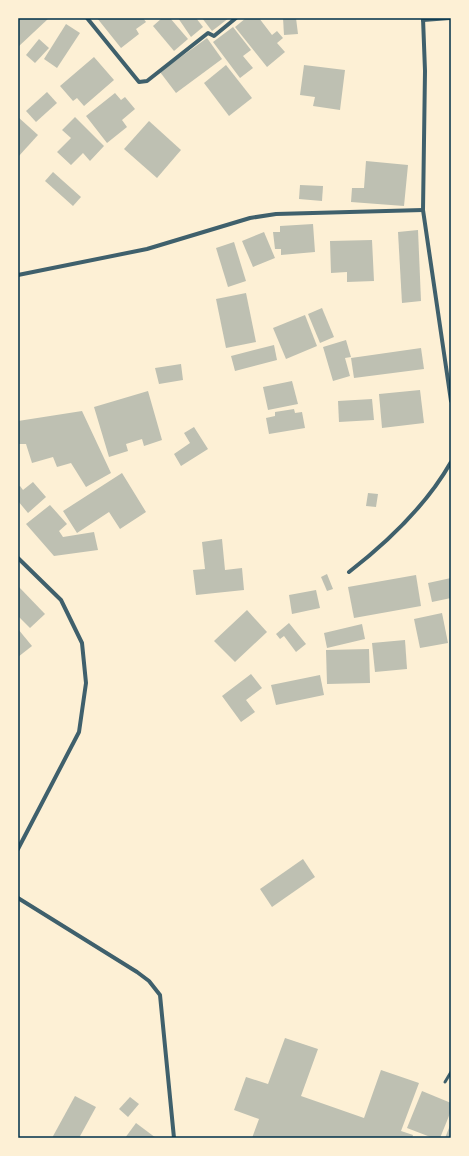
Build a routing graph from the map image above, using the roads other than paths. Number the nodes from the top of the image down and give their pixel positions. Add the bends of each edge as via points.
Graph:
1 (87, 18) edge
2 (236, 18) edge
3 (450, 18) edge
4 (423, 19) edge
5 (423, 210) junction
6 (18, 275) edge
7 (451, 401) edge
8 (451, 462) edge
9 (18, 558) edge
10 (349, 572) dead end
11 (18, 849) edge
12 (18, 898) edge
13 (451, 1072) edge
14 (445, 1082) dead end
15 (174, 1138) edge

1 - 2 street via 138,82 146,81 208,33 214,36
3 - 4 street
4 - 5 street
5 - 6 street via 276,214 250,218 147,249
5 - 7 street
8 - 10 street via 405,524
9 - 11 street via 61,600 82,643 86,683 79,732
12 - 15 street via 136,972 149,981 160,995
13 - 14 lane

